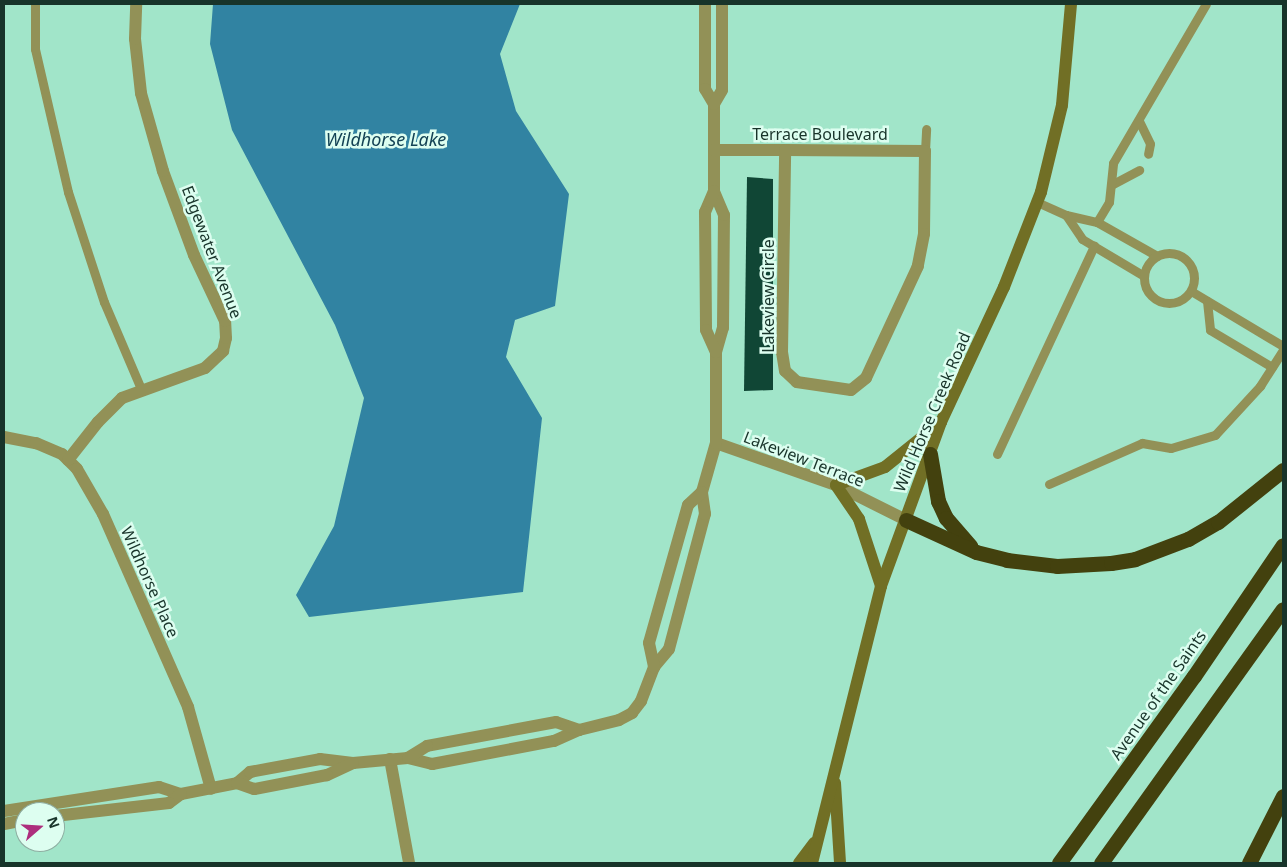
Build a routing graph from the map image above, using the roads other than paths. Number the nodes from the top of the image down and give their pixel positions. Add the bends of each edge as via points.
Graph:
1 (35, 4) edge
2 (136, 4) edge
3 (705, 4) edge
4 (722, 4) edge
5 (1071, 4) edge
6 (1206, 4) edge
7 (714, 104) junction
8 (1138, 122) junction
9 (926, 129) dead end
10 (714, 150) junction
11 (785, 150) junction
12 (925, 151) junction
13 (1148, 154) dead end
14 (1139, 170) dead end
15 (1111, 185) junction
16 (714, 191) junction
17 (1037, 202) junction
18 (1066, 215) junction
19 (1097, 222) junction
20 (1094, 246) junction
21 (1157, 256) junction
22 (1144, 276) junction
23 (1191, 291) junction
24 (1207, 301) junction
25 (1283, 348) edge
26 (716, 352) junction
27 (1272, 367) junction
28 (142, 391) junction
29 (941, 422) junction
30 (4, 437) edge
31 (716, 443) junction
32 (930, 454) junction
33 (997, 454) dead end
34 (68, 460) junction
35 (1283, 470) edge
36 (1048, 484) dead end
37 (836, 485) junction
38 (702, 492) junction
39 (906, 520) junction
40 (1283, 545) edge
41 (976, 552) junction
42 (881, 586) junction
43 (1283, 609) edge
44 (654, 667) junction
45 (578, 730) junction
46 (408, 758) junction
47 (390, 759) junction
48 (834, 772) junction
49 (211, 789) junction
50 (181, 794) junction
51 (1283, 796) edge
52 (4, 811) edge
53 (65, 815) edge
54 (817, 839) junction
55 (409, 863) edge
56 (799, 863) edge
57 (812, 863) edge
58 (822, 863) edge
59 (840, 863) edge
60 (1059, 863) edge
61 (1101, 863) edge
62 (1249, 863) edge

1 - 28 lane via 35,49 68,192 104,302
2 - 28 street, Edgewater Avenue via 135,39 141,93 164,171 194,255 224,321 226,338 224,351 205,368 175,382
3 - 7 street via 705,88
4 - 7 street via 722,90
5 - 17 main road, Wild Horse Creek Road via 1062,105 1054,149
6 - 8 lane
7 - 10 street
8 - 13 lane via 1150,144
8 - 15 lane via 1113,163
9 - 12 lane
10 - 11 street, Terrace Boulevard
10 - 16 street
11 - 12 street, Terrace Boulevard
11 - 12 street, Lakeview Circle via 782,352 785,371 797,382 852,390 866,378 918,266 924,234
14 - 15 lane
15 - 19 lane via 1109,202
16 - 26 street via 724,215 724,328
16 - 26 street via 705,212 706,330
17 - 18 lane
17 - 29 main road, Wild Horse Creek Road via 1004,287
18 - 19 lane
18 - 20 lane via 1082,239
19 - 21 lane
20 - 22 lane
20 - 33 lane
21 - 22 lane via 1146,268
21 - 23 lane via 1172,253 1187,260 1194,275
22 - 23 lane via 1149,292 1162,302 1178,302
23 - 24 lane
24 - 25 lane
24 - 27 lane via 1210,330
25 - 27 lane
26 - 31 street
27 - 36 lane via 1260,386 1215,435 1172,448 1142,443
28 - 34 street, Edgewater Avenue via 122,398
29 - 32 main road, Wild Horse Creek Road
29 - 37 main road via 885,466
30 - 34 street, Wildhorse Place via 36,443
31 - 37 street, Lakeview Terrace
31 - 38 street
32 - 39 main road, Wild Horse Creek Road
32 - 41 highway via 938,501 946,518
34 - 49 street, Wildhorse Place via 77,468 103,514 188,706
35 - 41 highway via 1218,522 1188,539 1135,559 1057,566 1007,560
37 - 39 street, Lakeview Terrace
37 - 42 main road via 859,519
38 - 44 street via 705,514 669,649
38 - 44 street via 688,505 652,634 650,643
39 - 41 highway
39 - 42 main road, Wild Horse Creek Road
40 - 60 highway, Avenue of the Saints via 1194,676
42 - 48 main road, Wild Horse Creek Road
43 - 61 highway
44 - 45 street via 641,701 632,713 619,720
45 - 46 street via 554,741 432,764
45 - 46 street via 556,722 427,746
46 - 47 street
47 - 49 street via 353,763 327,775 254,789 237,783
47 - 55 street
48 - 54 main road, Wild Horse Creek Road
48 - 59 main road
49 - 50 street
50 - 52 street via 159,787
50 - 53 street via 169,803
51 - 62 highway
54 - 56 main road
54 - 57 main road, Wild Horse Creek Road
54 - 58 main road

